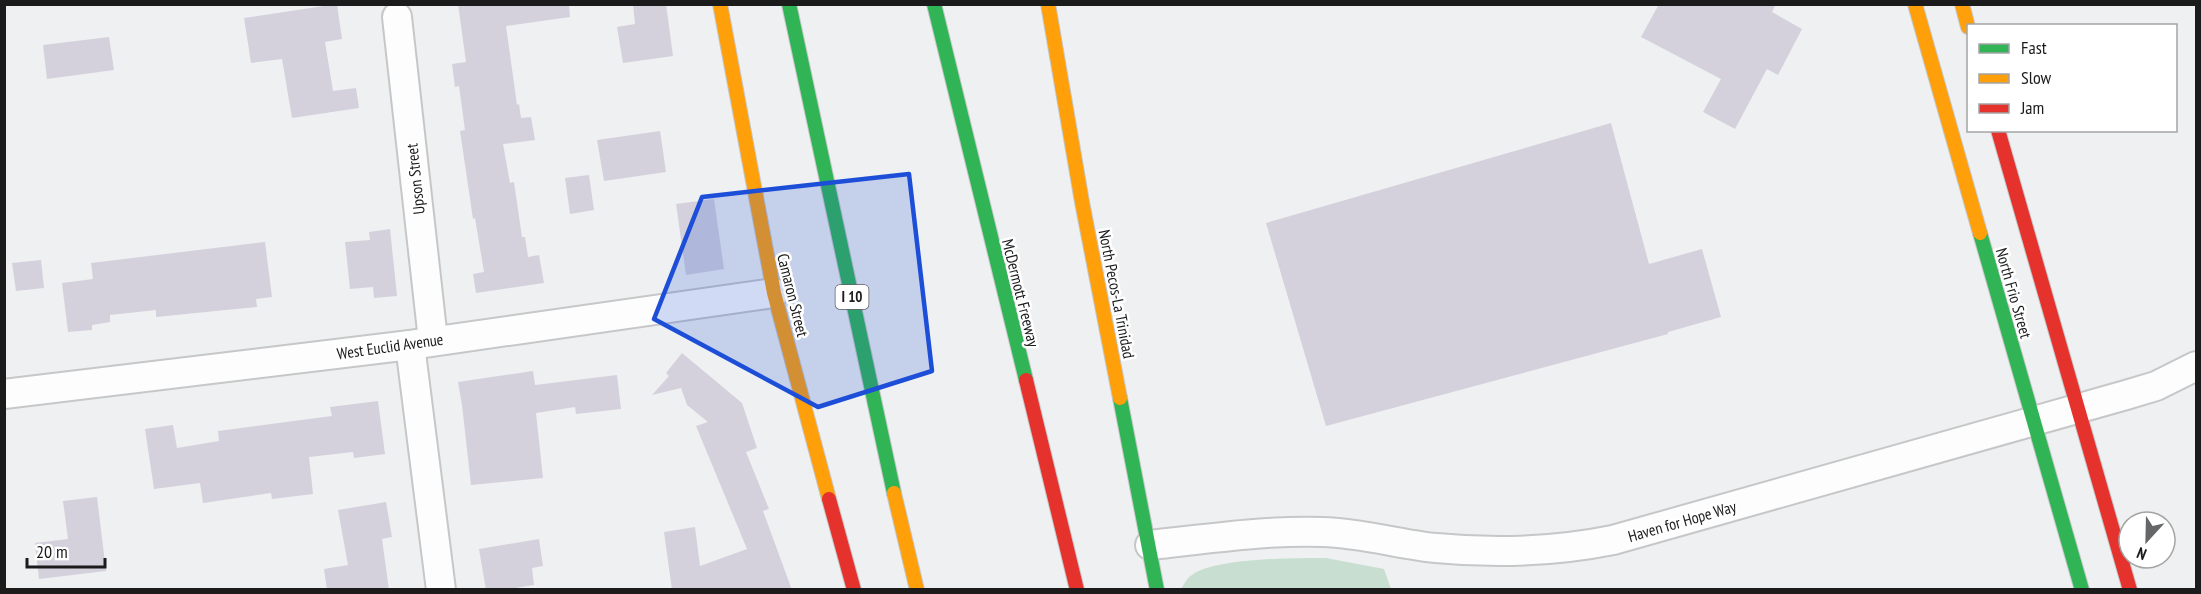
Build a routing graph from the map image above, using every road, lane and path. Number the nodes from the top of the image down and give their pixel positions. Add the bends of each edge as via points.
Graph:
1 (720, 4) edge
2 (789, 4) edge
3 (934, 4) edge
4 (1048, 4) edge
5 (1915, 4) edge
6 (1962, 4) edge
7 (397, 17) dead end
8 (1967, 24) edge
9 (1999, 132) edge
10 (774, 293) junction
11 (421, 343) junction
12 (2196, 366) edge
13 (4, 393) edge
14 (2078, 409) junction
15 (2034, 423) junction
16 (1150, 544) junction
17 (441, 590) edge
18 (854, 590) edge
19 (917, 590) edge
20 (1077, 590) edge
21 (1158, 590) edge
22 (2082, 590) edge
23 (2130, 590) edge

1 - 10 main road, Camaron Street
2 - 19 main road, I 10
3 - 20 main road, McDermott Freeway
4 - 16 main road, North Pecos-La Trinidad via 1091,249
5 - 15 main road, North Frio Street
6 - 8 main road
7 - 11 street, Upson Street
9 - 14 main road, North Frio Street
10 - 11 street, West Euclid Avenue
10 - 18 main road, Camaron Street
11 - 13 street, West Euclid Avenue
11 - 17 street, Upson Street
12 - 14 street, Haven for Hope Way via 2156,386
14 - 15 street, Haven for Hope Way
14 - 23 main road, North Frio Street
15 - 16 street, Haven for Hope Way via 1624,537 1570,548 1482,552 1325,532 1271,532
15 - 22 main road, North Frio Street
16 - 21 main road, North Pecos-La Trinidad

